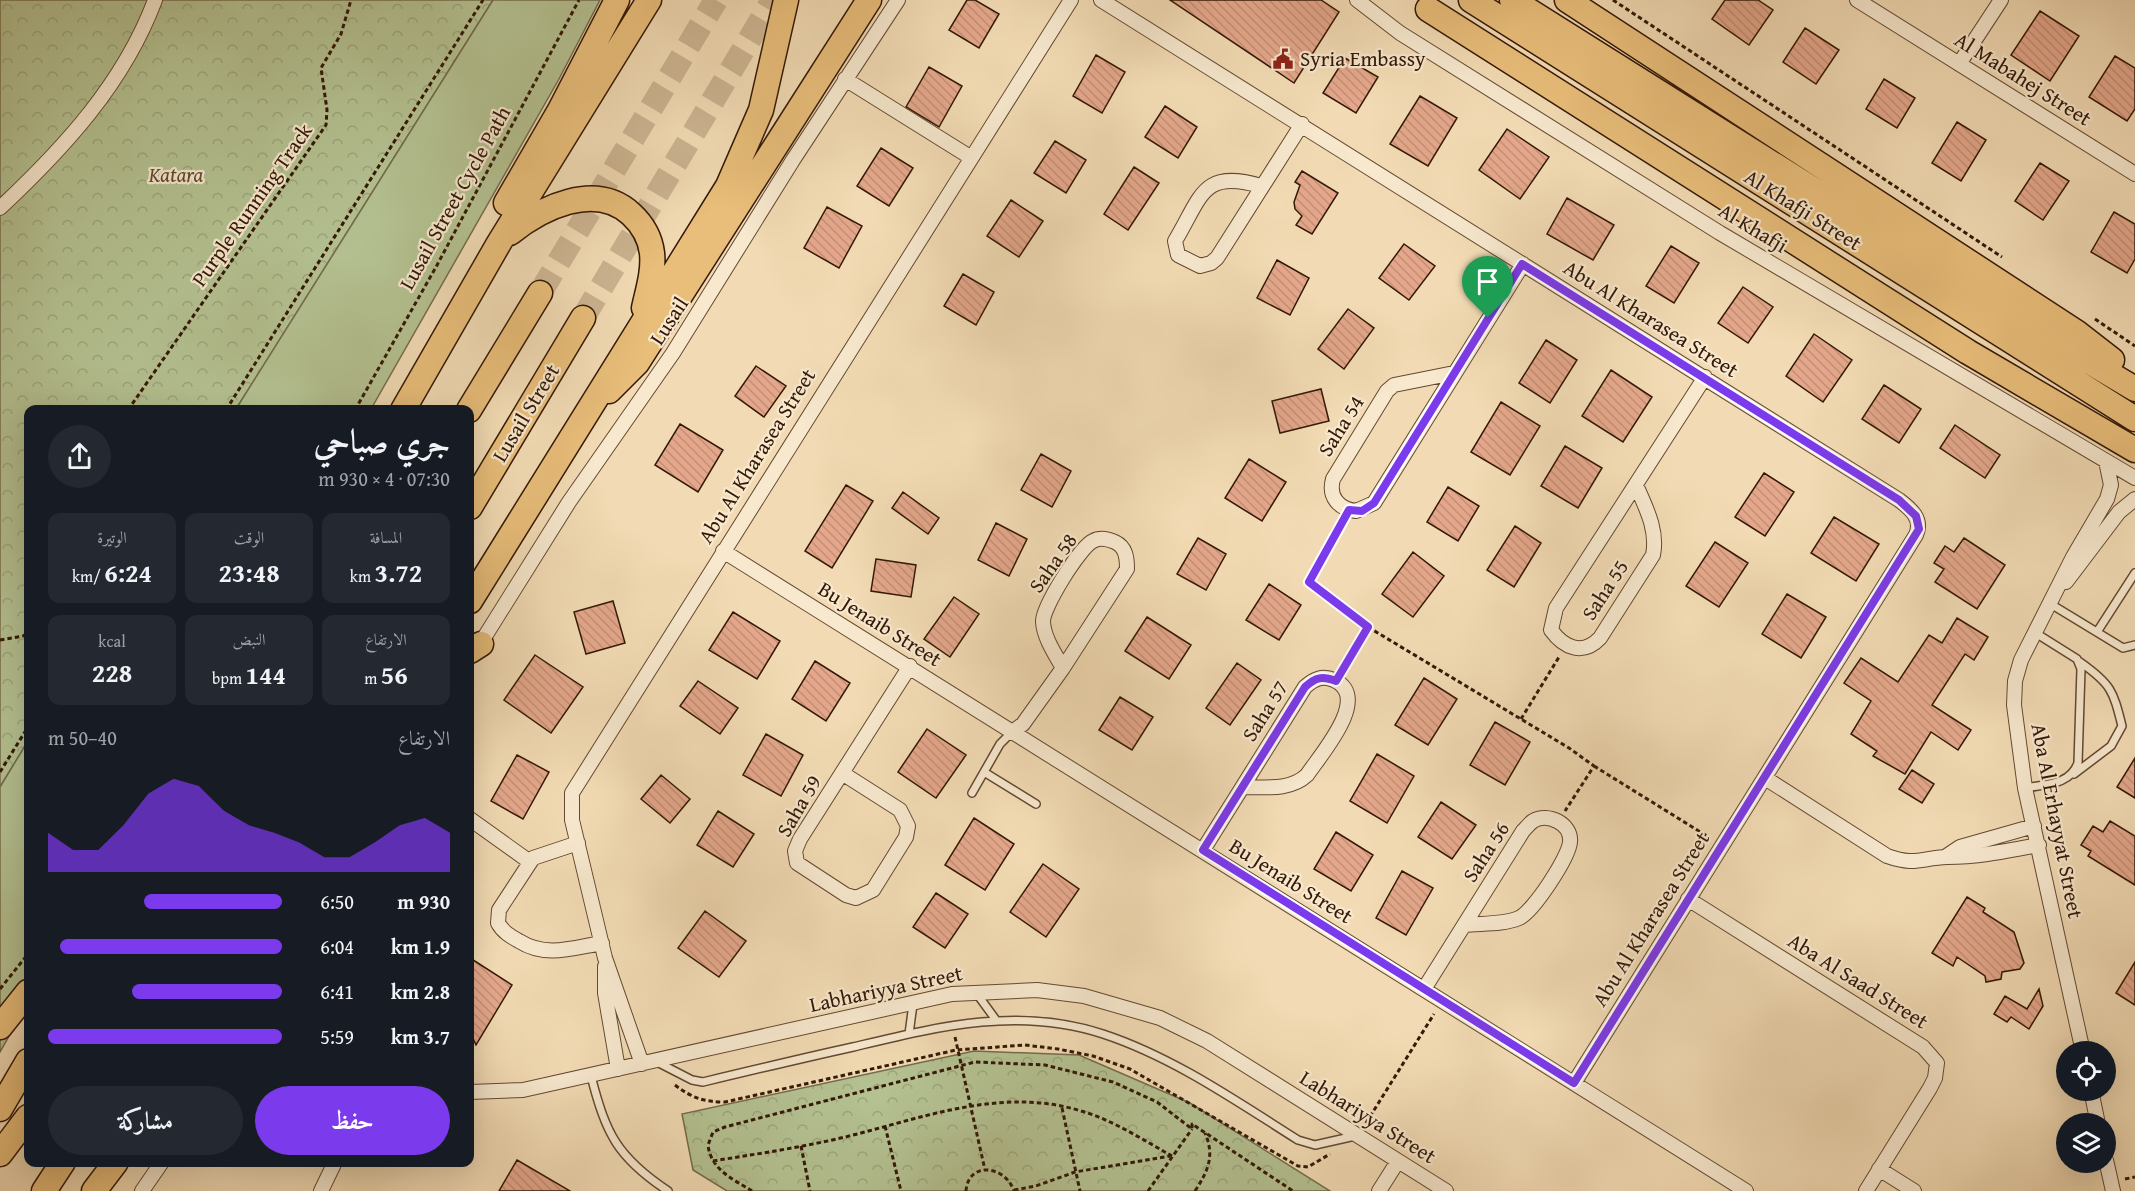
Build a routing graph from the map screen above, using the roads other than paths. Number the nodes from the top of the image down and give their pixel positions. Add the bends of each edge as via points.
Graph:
1 (155, 0) edge
2 (617, 0) edge
3 (649, 0) edge
4 (786, 0) edge
5 (869, 0) edge
6 (898, 0) edge
7 (1101, 0) edge
8 (1357, 0) edge
9 (1471, 0) edge
10 (1512, 0) edge
11 (1567, 0) edge
12 (1857, 0) edge
13 (1988, 0) edge
14 (2001, 0) edge
15 (1063, 2) edge
16 (1428, 9) dead end
17 (1989, 19) junction
18 (1959, 64) junction
19 (845, 79) junction
20 (1302, 124) junction
21 (970, 157) junction
22 (2135, 174) edge
23 (1261, 186) junction
24 (0, 208) edge
25 (499, 243) junction
26 (1522, 264) junction
27 (540, 293) tunnel mouth
28 (583, 318) tunnel mouth
29 (639, 324) junction
30 (1454, 373) junction
31 (1705, 377) junction
32 (2135, 377) edge
33 (2135, 389) edge
34 (405, 405) edge
35 (405, 405) edge
36 (473, 405) edge
37 (2135, 419) edge
38 (578, 423) junction
39 (2135, 450) edge
40 (2106, 461) junction
41 (2135, 478) edge
42 (1636, 485) junction
43 (2135, 499) edge
44 (474, 500) edge
45 (723, 551) junction
46 (2135, 573) edge
47 (474, 594) edge
48 (2049, 603) junction
49 (2034, 632) junction
50 (2097, 632) junction
51 (2135, 645) edge
52 (474, 650) edge
53 (2077, 660) junction
54 (910, 666) junction
55 (1063, 668) junction
56 (1011, 734) junction
57 (984, 772) junction
58 (842, 773) junction
59 (2074, 774) junction
60 (1765, 778) junction
61 (1243, 787) junction
62 (2025, 788) junction
63 (972, 793) dead end
64 (1036, 804) dead end
65 (474, 822) edge
66 (2034, 826) junction
67 (578, 843) junction
68 (2039, 844) junction
69 (1203, 850) junction
70 (1945, 857) junction
71 (530, 862) junction
72 (1688, 899) junction
73 (1464, 925) junction
74 (602, 943) junction
75 (605, 958) junction
76 (1424, 989) junction
77 (976, 992) junction
78 (24, 997) edge
79 (913, 1004) junction
80 (996, 1020) junction
81 (0, 1028) edge
82 (909, 1034) junction
83 (2081, 1041) edge
84 (649, 1062) junction
85 (24, 1067) edge
86 (618, 1069) junction
87 (591, 1076) junction
88 (1574, 1083) junction
89 (474, 1092) edge
90 (0, 1109) edge
91 (24, 1122) edge
92 (1358, 1135) junction
93 (0, 1154) edge
94 (1398, 1161) junction
95 (60, 1167) edge
96 (112, 1167) edge
97 (159, 1167) edge
98 (333, 1167) edge
99 (338, 1167) edge
100 (1879, 1169) junction
101 (2109, 1173) edge
102 (330, 1176) junction
103 (44, 1191) edge
104 (94, 1191) edge
105 (142, 1191) edge
106 (321, 1191) edge
107 (668, 1191) edge
108 (1379, 1191) edge
109 (1446, 1191) edge
110 (1746, 1191) edge
111 (1866, 1191) edge
112 (1914, 1191) edge
113 (2113, 1191) edge

1 - 24 street via 144,30 99,102 43,168
2 - 34 highway via 560,110 431,338
3 - 25 highway
4 - 29 highway via 761,110 728,186
5 - 38 highway via 637,363
6 - 19 street, Lusail
7 - 20 street, Abu Al Kharasea Street
8 - 40 street, Al Khafji via 1400,33 1720,233
9 - 37 highway, Al Khafji Street
10 - 33 highway, Al Khafji Street
11 - 32 highway via 2076,332
12 - 18 street, Al Mabahej Street
13 - 17 street
14 - 17 street
15 - 21 street, Abu Al Kharasea Street
16 - 39 highway via 1968,352
17 - 18 street
18 - 22 street, Al Mabahej Street
19 - 21 street
19 - 52 street, Lusail via 673,353 569,502
20 - 23 street
20 - 26 street, Abu Al Kharasea Street
21 - 45 street, Abu Al Kharasea Street
23 - 23 street via 1226,179 1207,188 1175,241 1179,255 1194,264 1211,263
25 - 29 highway via 521,224 566,203 588,198 619,205 644,228 652,255
25 - 35 highway
26 - 30 street
26 - 31 street, Abu Al Kharasea Street
27 - 36 highway
28 - 44 highway, Lusail Street
29 - 38 highway
30 - 30 street, Saha 54 via 1402,381 1387,391 1333,479 1334,497 1349,510 1362,511 1374,503
31 - 42 street, Saha 55
31 - 60 street, Abu Al Kharasea Street via 1899,500 1910,508 1918,523 1916,535
38 - 47 highway
40 - 41 street, Al Khafji
40 - 48 street, Aba Al Erhayyat Street via 2111,485 2107,499
42 - 42 street, Saha 55 via 1654,531 1653,555 1593,645 1566,645 1551,630 1556,608
43 - 48 street, Aba Al Erhayyat Street via 2119,512
45 - 54 street, Bu Jenaib Street
45 - 67 street, Abu Al Kharasea Street via 573,793 570,810
46 - 50 lane
48 - 49 street, Aba Al Erhayyat Street
48 - 50 lane
49 - 53 lane
49 - 62 street, Aba Al Erhayyat Street via 2015,681 2014,705
50 - 51 lane via 2123,648
53 - 59 lane via 2082,676 2078,763
53 - 59 lane via 2101,677 2114,693 2122,726 2111,746
54 - 56 street, Bu Jenaib Street
54 - 58 street, Saha 59
55 - 55 street, Saha 58 via 1044,633 1046,607 1093,540 1119,544 1128,556 1127,569
55 - 56 street, Saha 58 via 1023,724
56 - 57 lane via 1000,744
56 - 69 street, Bu Jenaib Street
57 - 63 lane
57 - 64 lane
58 - 58 street, Saha 59 via 900,810 908,826 906,837 873,890 856,898 806,870 795,858 800,840
59 - 62 lane via 2067,780
60 - 70 street via 1887,856 1915,863
60 - 72 street, Abu Al Kharasea Street
61 - 61 street, Saha 57 via 1299,783 1348,713 1350,700 1345,689 1323,677 1305,687
61 - 69 street, Saha 57
62 - 66 street, Aba Al Erhayyat Street
65 - 71 street
66 - 68 street, Aba Al Erhayyat Street
66 - 70 street via 1960,847
67 - 71 street via 538,855
67 - 74 street, Abu Al Kharasea Street
68 - 70 street via 1973,857
68 - 83 street, Aba Al Erhayyat Street
69 - 76 street, Bu Jenaib Street
71 - 74 street via 499,910 501,929 530,948 544,952
72 - 88 street, Abu Al Kharasea Street
72 - 100 street, Aba Al Saad Street via 1932,1055 1937,1063 1935,1078
73 - 73 street, Saha 56 via 1521,918 1568,853 1569,831 1559,821 1534,820 1523,831
73 - 76 street, Saha 56
74 - 75 street, Abu Al Kharasea Street
75 - 84 street, Abu Al Kharasea Street
75 - 86 street, Abu Al Kharasea Street via 605,993
76 - 88 street, Bu Jenaib Street
77 - 79 street, Labhariyya Street
77 - 80 lane
77 - 92 street, Labhariyya Street via 1037,990 1084,996 1160,1018 1207,1041
78 - 81 highway
79 - 82 lane
79 - 84 street, Labhariyya Street
80 - 82 lane via 954,1023
80 - 92 lane via 1063,1025 1136,1047 1182,1069 1298,1140 1316,1145
82 - 84 lane via 703,1082
84 - 86 street, Labhariyya Street
85 - 90 highway
86 - 87 street, Labhariyya Street
87 - 89 street, Labhariyya Street via 523,1090
87 - 107 lane via 610,1137 633,1165
88 - 110 street, Bu Jenaib Street
91 - 93 highway
92 - 94 street, Labhariyya Street
94 - 108 street
94 - 109 street, Labhariyya Street
95 - 103 highway
96 - 104 highway
97 - 105 street
98 - 102 street
99 - 102 street
100 - 111 street, Aba Al Saad Street
100 - 112 street
101 - 113 street
102 - 106 street

